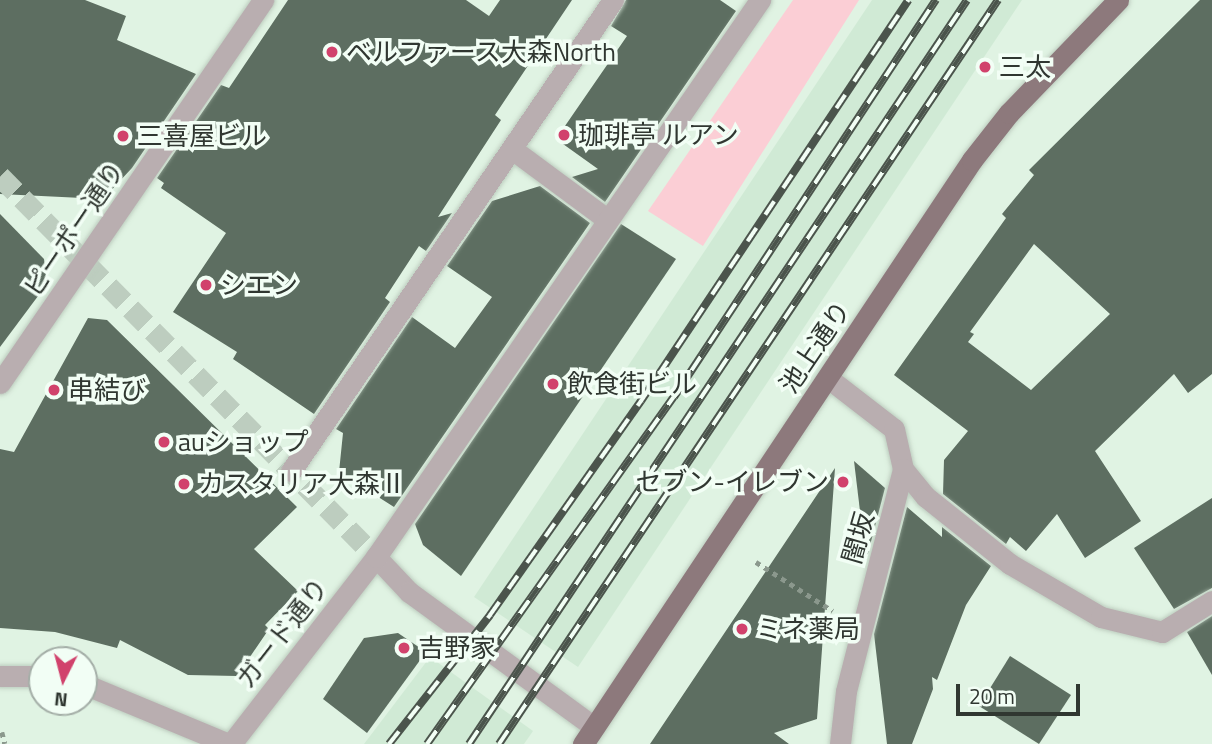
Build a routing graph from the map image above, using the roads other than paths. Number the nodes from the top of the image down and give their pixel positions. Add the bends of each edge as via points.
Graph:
1 (263, 0) edge
2 (613, 0) edge
3 (760, 0) edge
4 (1118, 0) edge
5 (512, 149) junction
6 (608, 220) junction
7 (828, 378) junction
8 (0, 383) edge
9 (903, 469) junction
10 (291, 471) dead end
11 (376, 557) junction
12 (1212, 601) edge
13 (0, 676) edge
14 (28, 676) edge
15 (98, 690) edge
16 (588, 735) edge
17 (230, 744) edge
18 (840, 744) edge

1 - 8 street, ピーポー通り
2 - 5 street
3 - 6 street, ガード通り
4 - 7 main road, 池上通り via 990,136
5 - 6 street
5 - 10 street
6 - 11 street, ガード通り
7 - 9 street, 闇坂 via 894,429
7 - 16 main road, 池上通り
9 - 12 street via 926,498 1010,564 1101,617 1162,632
9 - 18 street, 闇坂 via 845,691
11 - 16 street via 409,592
11 - 17 street, ガード通り
13 - 14 street
15 - 17 street, ガード通り

